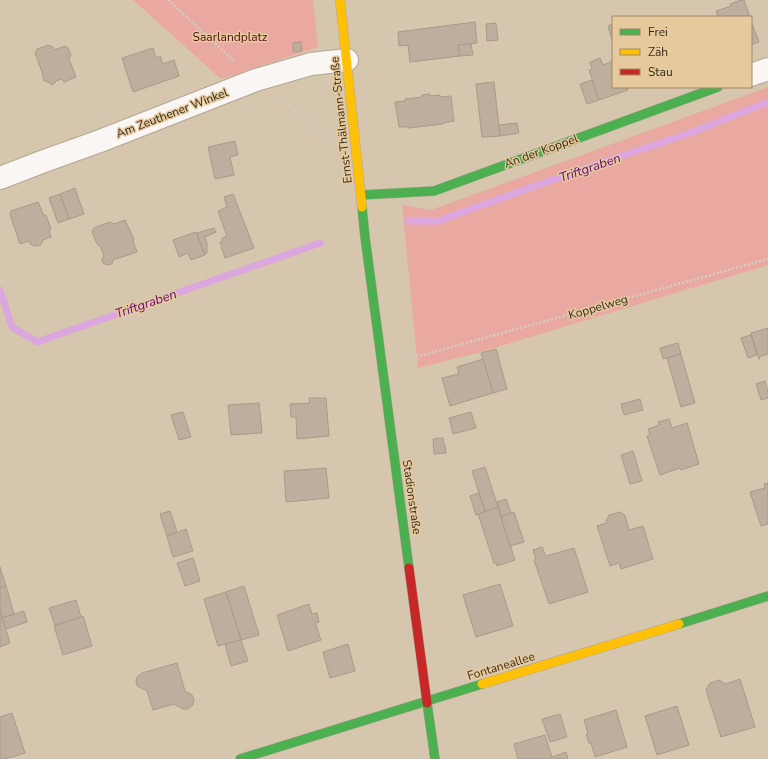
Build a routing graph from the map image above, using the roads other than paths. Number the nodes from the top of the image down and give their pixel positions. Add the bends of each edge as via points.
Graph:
1 (340, 0) edge
2 (347, 60) junction
3 (768, 69) edge
4 (752, 75) edge
5 (715, 88) edge
6 (0, 178) edge
7 (360, 195) junction
8 (365, 238) joint
9 (768, 596) edge
10 (428, 702) junction
11 (240, 759) edge
12 (435, 759) edge

1 - 2 street, Ernst-Thälmann-Straße
2 - 6 street, Am Zeuthener Winkel via 311,64 256,80
2 - 7 street, Ernst-Thälmann-Straße
3 - 4 street
5 - 7 street, An der Koppel via 434,191
7 - 8 street, Ernst-Thälmann-Straße
8 - 10 street, Stadionstraße
9 - 10 street, Fontaneallee
10 - 11 street, Fontaneallee
10 - 12 street, Stadionstraße

